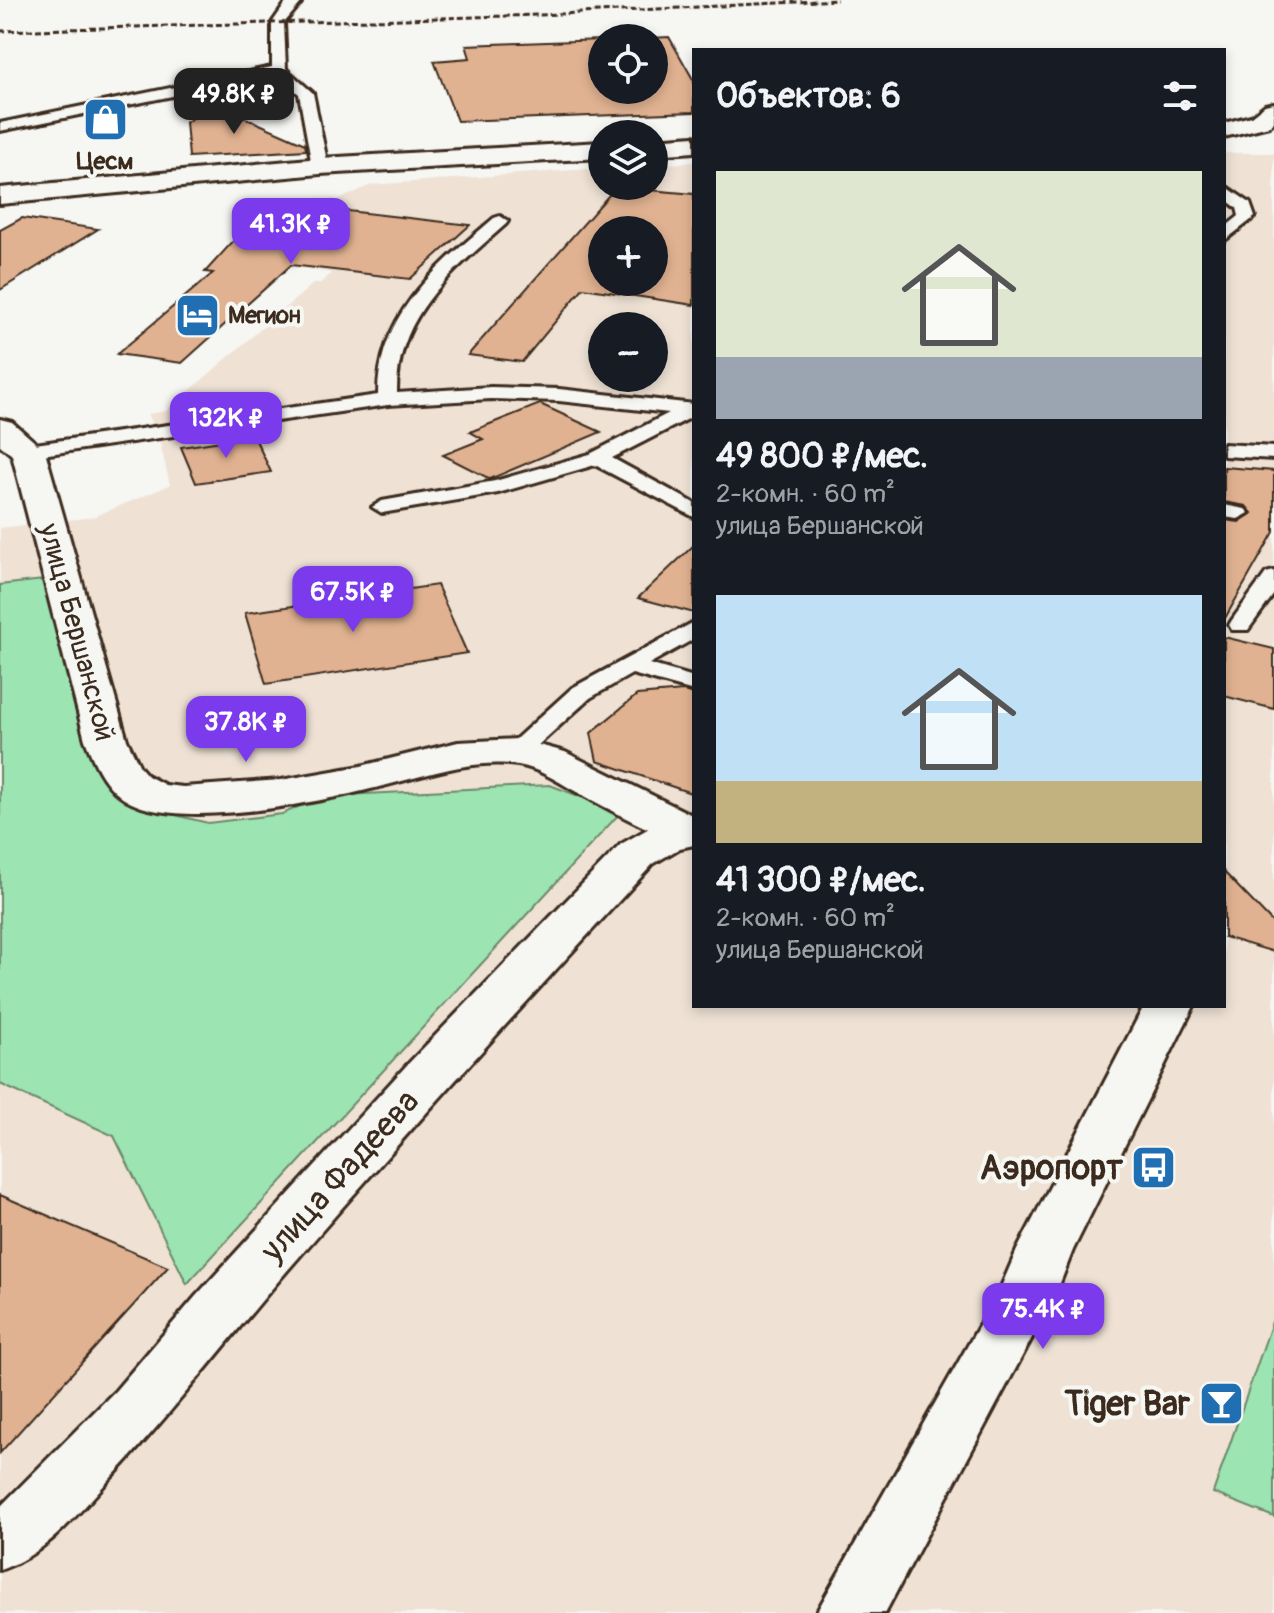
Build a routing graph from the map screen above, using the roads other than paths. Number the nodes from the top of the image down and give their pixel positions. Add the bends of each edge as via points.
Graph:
1 (294, 0) edge
2 (279, 70) junction
3 (1274, 110) edge
4 (0, 127) edge
5 (1226, 130) edge
6 (692, 144) edge
7 (668, 146) edge
8 (588, 151) edge
9 (320, 166) junction
10 (1226, 192) edge
11 (0, 196) edge
12 (500, 221) dead end
13 (1226, 234) edge
14 (388, 399) junction
15 (692, 410) edge
16 (692, 410) edge
17 (14, 440) edge
18 (1226, 450) edge
19 (1274, 453) edge
20 (597, 458) junction
21 (382, 507) dead end
22 (692, 510) edge
23 (1274, 578) edge
24 (1240, 625) dead end
25 (692, 630) edge
26 (630, 666) junction
27 (692, 683) edge
28 (516, 752) junction
29 (692, 831) edge
30 (692, 832) edge
31 (1168, 1008) edge
32 (0, 1542) edge
33 (850, 1613) edge

1 - 2 lane via 278,23
2 - 4 lane
2 - 9 lane via 306,93
3 - 5 street via 1260,121
6 - 7 street
8 - 9 street
9 - 11 street
10 - 13 lane via 1244,206 1247,217
12 - 14 lane via 455,262 405,321 390,353
14 - 15 lane via 559,395
14 - 17 lane
16 - 20 lane
17 - 28 street, улица Бершанской via 106,740 118,768 140,791 177,800 225,800 360,779 460,754
18 - 19 lane
20 - 21 lane via 498,487
20 - 22 lane
23 - 24 lane
25 - 26 lane
26 - 27 lane
26 - 28 lane via 581,693
28 - 29 street, улица Бершанской via 559,765
30 - 32 street, улица Фадеева via 667,837 637,854 424,1079 138,1408 26,1525
31 - 33 street via 1021,1303

